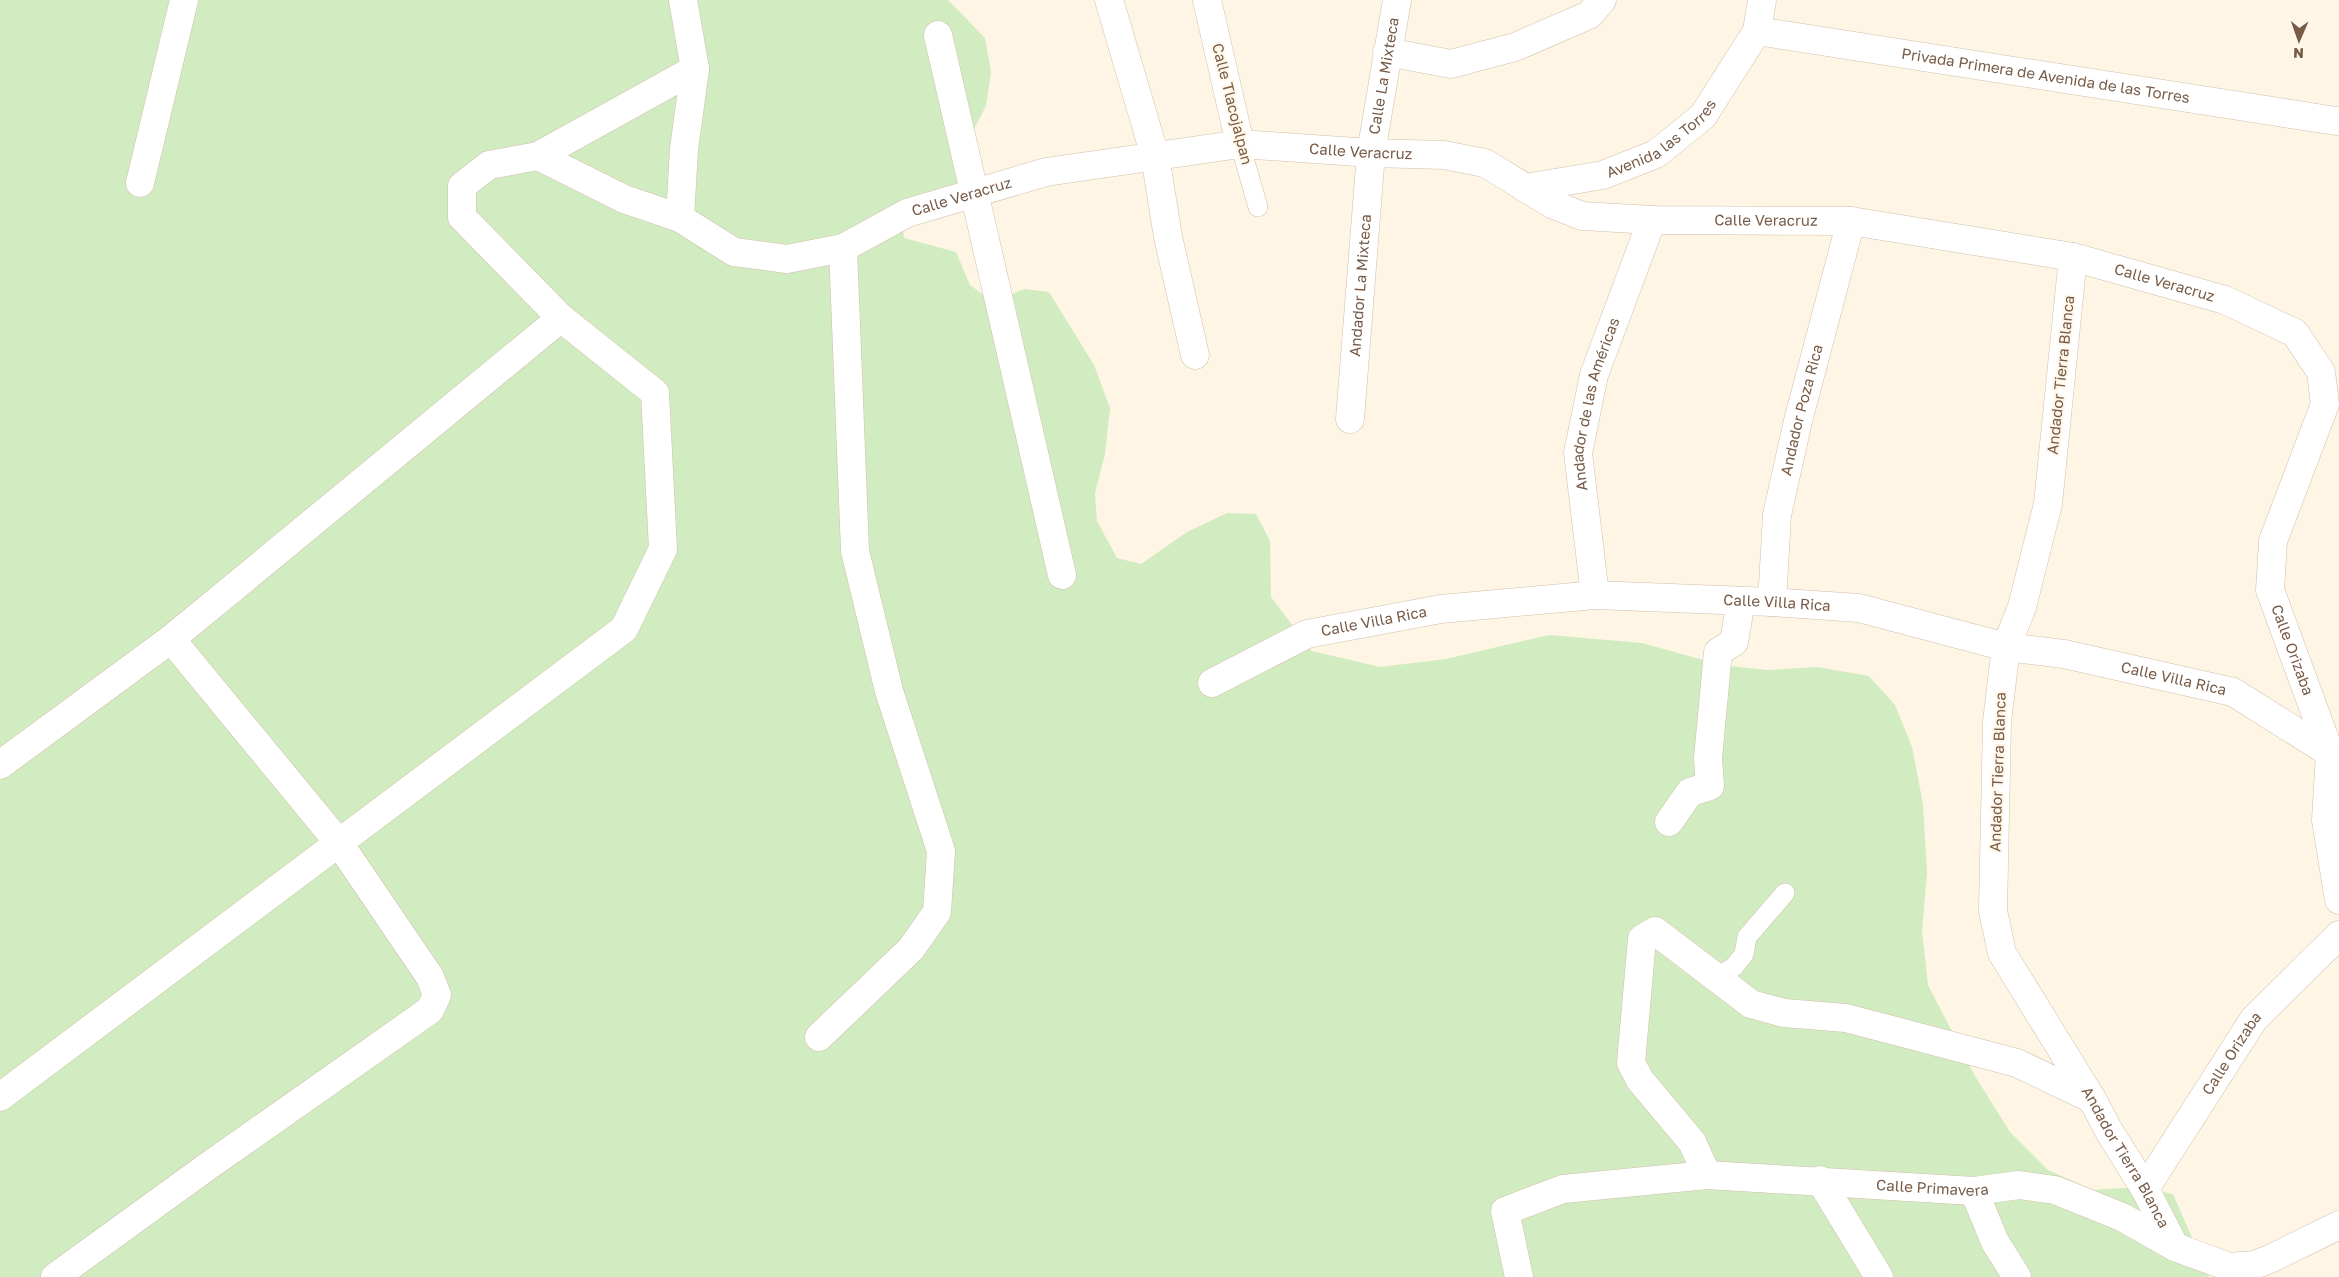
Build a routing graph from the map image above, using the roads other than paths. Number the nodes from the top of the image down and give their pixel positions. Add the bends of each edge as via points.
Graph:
1 (184, 0) edge
2 (683, 0) edge
3 (1109, 0) edge
4 (1207, 0) edge
5 (1397, 0) edge
6 (1602, 0) edge
7 (1762, 0) edge
8 (1757, 31) junction
9 (938, 35) dead end
10 (1387, 52) junction
11 (695, 69) junction
12 (2336, 122) dead end
13 (1240, 144) junction
14 (1371, 153) junction
15 (538, 156) junction
16 (1155, 156) junction
17 (140, 183) dead end
18 (1525, 188) junction
19 (973, 194) junction
20 (1258, 207) dead end
21 (680, 218) junction
22 (1652, 220) junction
23 (1852, 221) junction
24 (843, 248) junction
25 (2073, 257) junction
26 (561, 318) junction
27 (1195, 355) dead end
28 (2325, 404) joint
29 (1350, 419) dead end
30 (1062, 575) dead end
31 (1595, 596) junction
32 (1741, 601) junction
33 (1772, 602) junction
34 (171, 638) junction
35 (2006, 647) junction
36 (1212, 683) dead end
37 (2335, 751) edge
38 (0, 764) edge
39 (1670, 822) dead end
40 (339, 843) junction
41 (1785, 893) dead end
42 (2339, 900) edge
43 (2339, 935) edge
44 (1716, 977) junction
45 (819, 1037) dead end
46 (0, 1097) edge
47 (2092, 1099) junction
48 (1707, 1174) junction
49 (1820, 1180) junction
50 (2145, 1189) junction
51 (1974, 1191) junction
52 (2339, 1225) edge
53 (2175, 1248) junction
54 (2273, 1268) edge
55 (55, 1277) edge
56 (1519, 1277) edge
57 (1879, 1277) edge
58 (2017, 1277) edge

1 - 17 street
2 - 11 street
3 - 16 street
4 - 13 street, Calle Tlacojalpan
5 - 10 street, Calle La Mixteca
6 - 10 street via 1589,15 1524,44 1451,64
7 - 8 street
8 - 12 street, Privada Primera de Avenida de las Torres
8 - 18 street, Avenida las Torres via 1703,116 1656,154 1603,175
9 - 19 street
10 - 14 street, Calle La Mixteca
11 - 15 street
11 - 21 street via 684,149
13 - 14 street, Calle Veracruz
13 - 16 street, Calle Veracruz
13 - 20 lane, Calle Tlacojalpan
14 - 18 street, Calle Veracruz via 1444,155 1485,164
14 - 29 street, Andador La Mixteca
15 - 21 street, Calle Veracruz via 624,199
15 - 26 street via 489,165 462,186 462,217
16 - 19 street, Calle Veracruz via 1046,172
16 - 27 street via 1168,237
18 - 22 street, Calle Veracruz via 1582,216
19 - 24 street, Calle Veracruz via 907,213
19 - 30 street
21 - 24 street, Calle Veracruz via 734,252 787,259
22 - 23 street, Calle Veracruz
22 - 31 street, Andador de las Américas via 1594,375 1578,453
23 - 25 street, Calle Veracruz
23 - 33 street, Andador Poza Rica via 1798,421 1777,514
24 - 45 street via 855,551 889,691 941,851 937,912 911,949
25 - 28 street, Calle Veracruz via 2224,300 2295,333 2321,372
25 - 35 street, Andador Tierra Blanca via 2048,504 2022,607
26 - 34 street
26 - 40 street via 655,393 663,549 624,629
28 - 37 street, Calle Orizaba via 2273,541 2270,590
31 - 32 street, Calle Villa Rica
31 - 36 street, Calle Villa Rica via 1441,609 1307,634
32 - 33 street, Calle Villa Rica
32 - 39 street via 1734,642 1718,652 1708,758 1710,786 1690,792
33 - 35 street, Calle Villa Rica via 1859,608
34 - 38 street
34 - 40 street
35 - 37 street, Calle Villa Rica via 2064,654 2233,692
35 - 47 street, Andador Tierra Blanca via 1997,722 1993,911 2002,953
37 - 42 street, Calle Orizaba via 2326,820
40 - 46 street
40 - 55 street via 430,977 437,995 430,1010
41 - 44 lane via 1747,937 1744,954 1734,967
43 - 50 street, Calle Orizaba via 2254,1019
44 - 47 street via 1750,1004 1784,1013 1846,1018 2017,1062
44 - 48 street via 1655,931 1642,939 1631,1063 1640,1080 1692,1142
47 - 50 street, Andador Tierra Blanca
48 - 49 street, Calle Primavera
48 - 56 street, Calle Primavera via 1563,1189 1505,1212
49 - 51 street, Calle Primavera
49 - 57 street
50 - 53 street, Andador Tierra Blanca
51 - 53 street, Calle Primavera via 2019,1185 2055,1190 2122,1217
51 - 58 street via 1995,1242
52 - 54 street, Calle Primavera
53 - 54 street, Calle Primavera via 2229,1267 2254,1265

